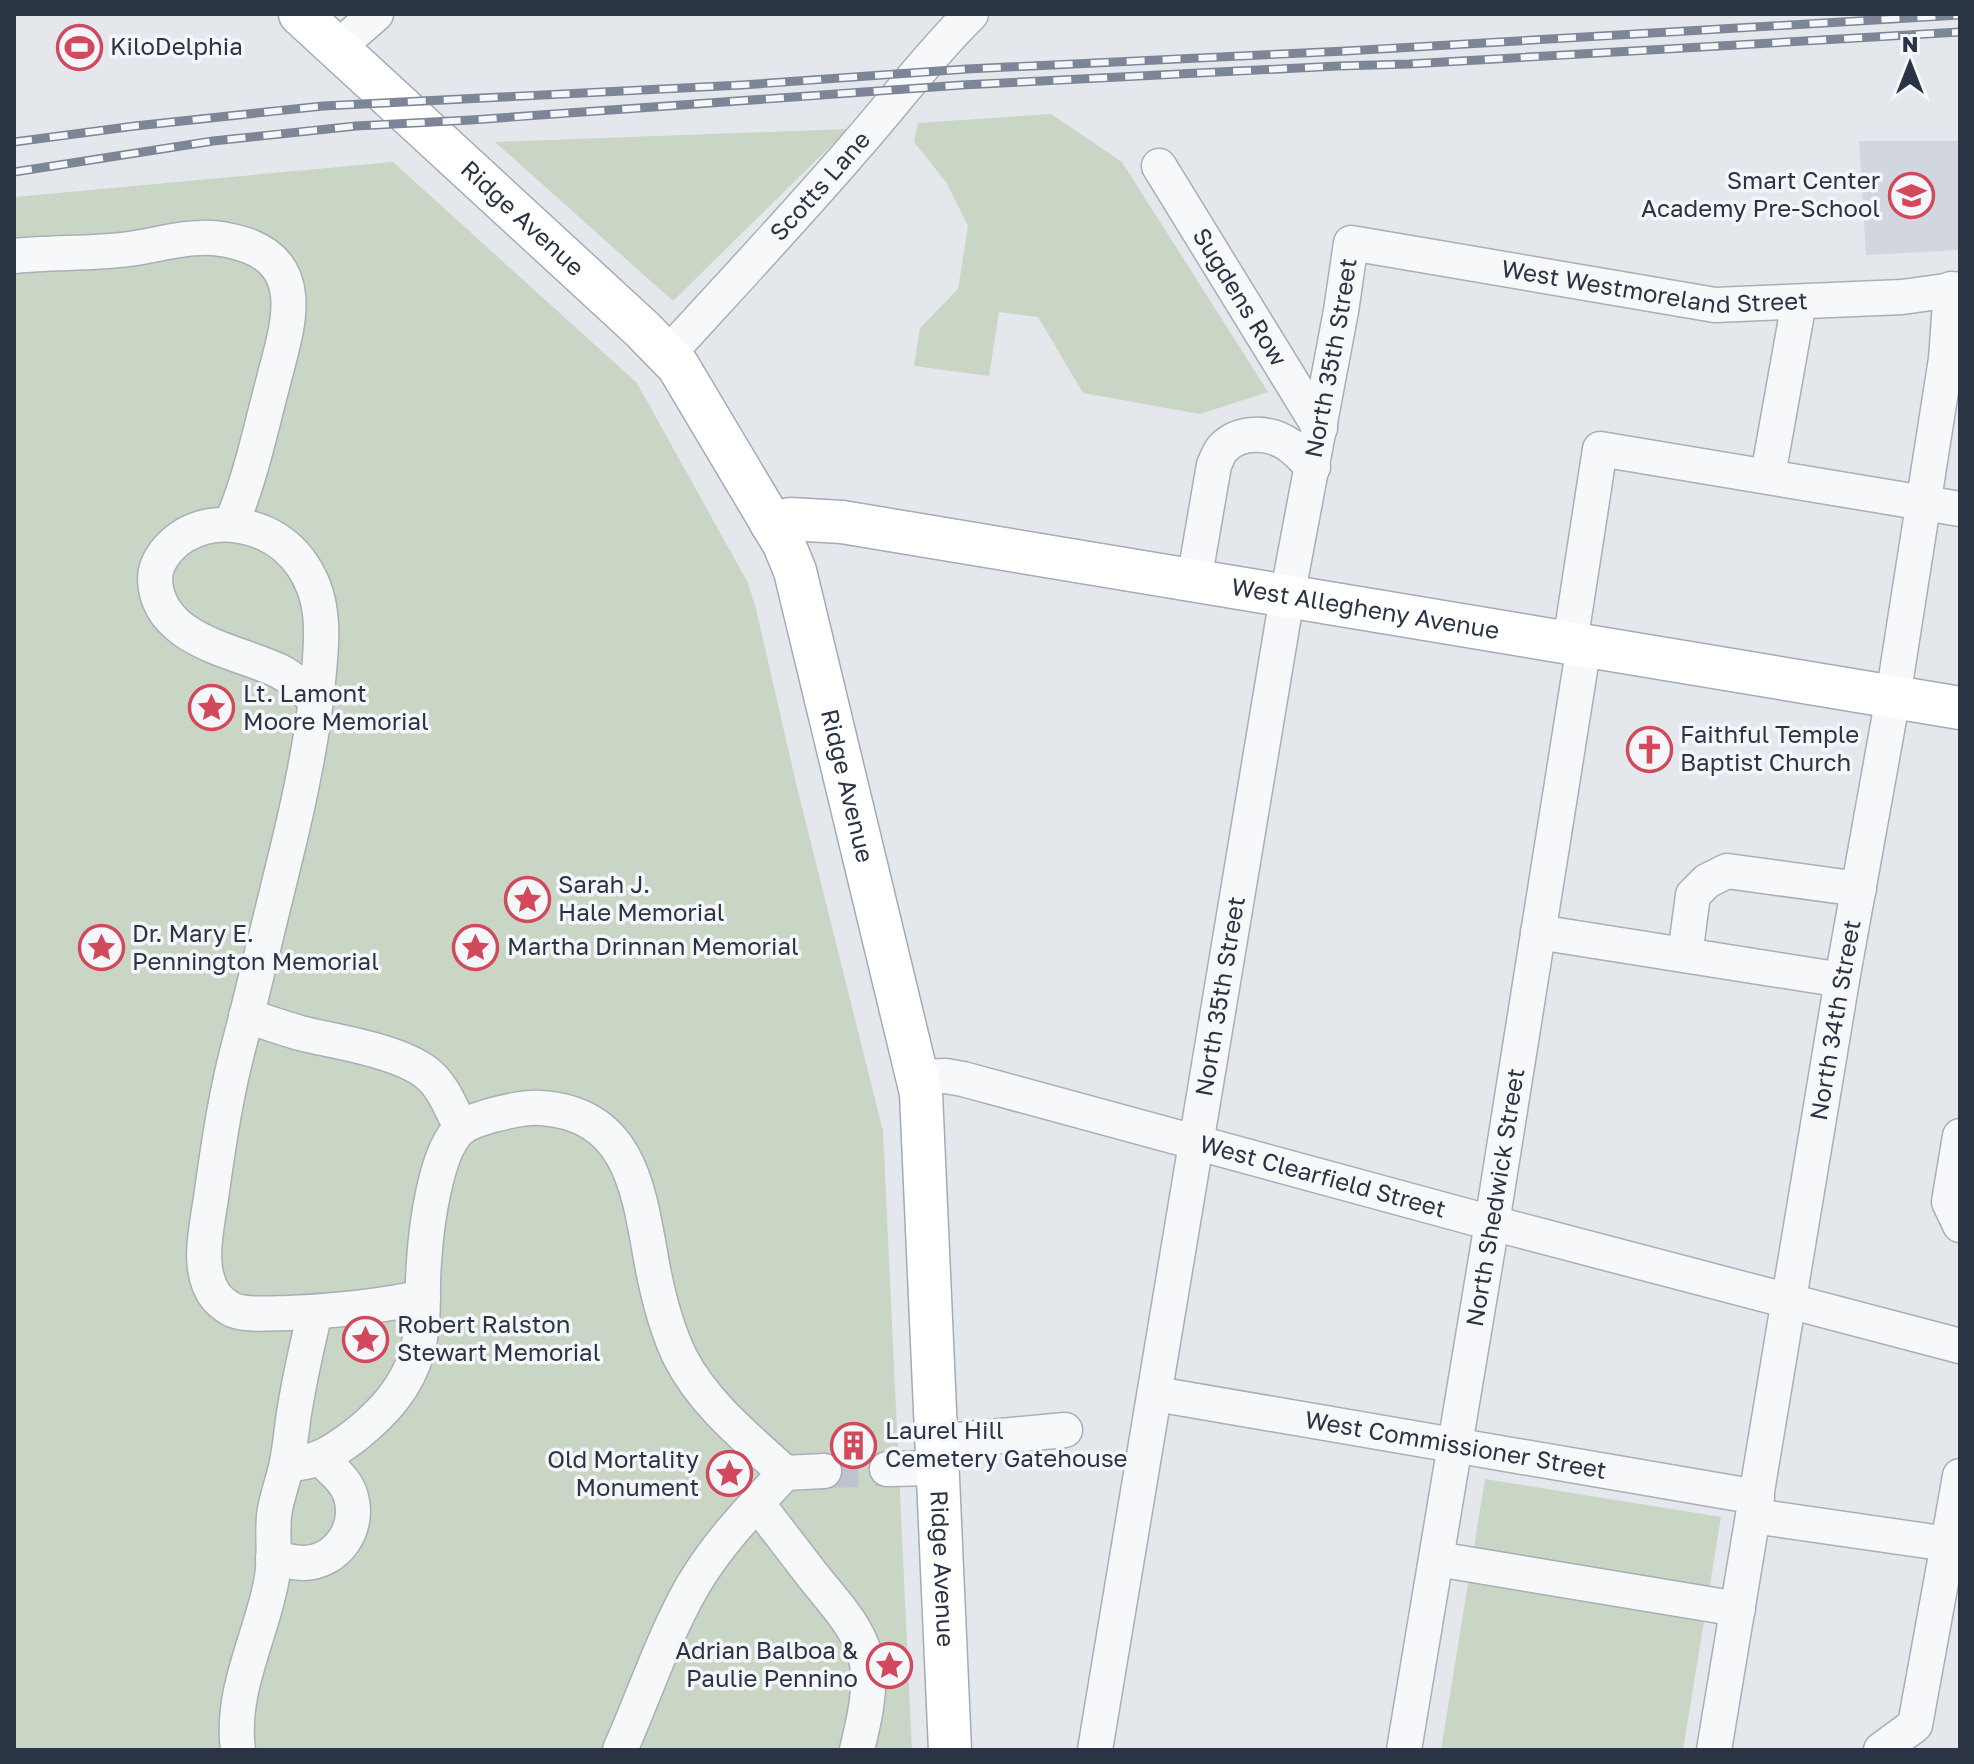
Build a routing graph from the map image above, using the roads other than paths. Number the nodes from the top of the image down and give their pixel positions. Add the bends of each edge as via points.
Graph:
1 (300, 14) edge
2 (376, 14) edge
3 (971, 14) edge
4 (337, 48) junction
5 (1159, 166) dead end
6 (1351, 243) joint
7 (14, 256) edge
8 (1956, 289) edge
9 (1799, 302) junction
10 (667, 355) junction
11 (1320, 428) junction
12 (1313, 467) junction
13 (1768, 475) junction
14 (1923, 502) junction
15 (1960, 509) edge
16 (771, 523) junction
17 (231, 524) junction
18 (1194, 581) junction
19 (1287, 597) junction
20 (1577, 644) junction
21 (1893, 697) junction
22 (316, 701) junction
23 (1960, 708) edge
24 (1859, 889) junction
25 (1538, 932) junction
26 (1685, 955) junction
27 (1842, 980) junction
28 (246, 1016) junction
29 (918, 1077) junction
30 (461, 1128) junction
31 (1960, 1136) edge
32 (1196, 1142) junction
33 (1492, 1223) junction
34 (1960, 1225) edge
35 (423, 1297) junction
36 (1789, 1301) junction
37 (315, 1312) junction
38 (1960, 1346) edge
39 (1156, 1394) junction
40 (1065, 1430) dead end
41 (1456, 1446) junction
42 (937, 1455) junction
43 (321, 1459) junction
44 (287, 1464) junction
45 (887, 1469) tunnel mouth
46 (824, 1471) tunnel mouth
47 (785, 1473) junction
48 (1960, 1476) edge
49 (757, 1503) junction
50 (1756, 1506) junction
51 (1948, 1544) junction
52 (273, 1558) junction
53 (1437, 1559) junction
54 (1738, 1609) junction
55 (238, 1750) edge
56 (620, 1750) edge
57 (857, 1750) edge
58 (950, 1750) edge
59 (1095, 1750) edge
60 (1404, 1750) edge
61 (1714, 1750) edge
62 (1881, 1750) edge

1 - 4 main road, Ridge Avenue
2 - 4 street
3 - 10 street, Scotts Lane
4 - 10 main road, Ridge Avenue
5 - 11 street, Sugdens Row
6 - 9 street, West Westmoreland Street via 1715,305
6 - 11 street, North 35th Street
7 - 17 street via 114,251 202,238 257,249 276,263 286,281 288,315 244,492
8 - 9 street, West Westmoreland Street
8 - 14 street, North 34th Street
9 - 13 street
10 - 16 main road, Ridge Avenue
11 - 12 street, North 35th Street
12 - 18 street via 1279,438 1239,437 1223,448 1214,465
12 - 19 street, North 35th Street
13 - 14 street
13 - 20 street, North Shedwick Street via 1600,449
14 - 15 street
14 - 21 street, North 34th Street
16 - 18 main road, West Allegheny Avenue via 842,522
16 - 29 main road, Ridge Avenue via 789,555 803,599
17 - 22 street via 285,545 311,583 321,624
17 - 22 street via 202,528 167,550 155,572 162,606 189,633 279,671
18 - 19 main road, West Allegheny Avenue
19 - 20 main road, West Allegheny Avenue
19 - 32 street, North 35th Street
20 - 21 main road, West Allegheny Avenue
20 - 25 street, North Shedwick Street
21 - 23 main road, West Allegheny Avenue
21 - 24 street, North 34th Street
22 - 28 street via 305,774
24 - 26 street via 1727,871 1693,895
24 - 27 street, North 34th Street
25 - 26 street
25 - 33 street, North Shedwick Street
26 - 27 street
27 - 36 street, North 34th Street
28 - 30 street via 422,1069 442,1091
28 - 37 street via 219,1140 206,1277 211,1290 235,1311
29 - 32 street, West Clearfield Street via 963,1079
29 - 42 main road, Ridge Avenue
30 - 35 street via 437,1177
30 - 47 street via 506,1112 540,1108 578,1117 613,1140 639,1193 657,1288 679,1354 715,1407
31 - 34 street via 1949,1202
32 - 33 street, West Clearfield Street
32 - 39 street, North 35th Street
33 - 36 street, West Clearfield Street
33 - 41 street, North Shedwick Street
35 - 37 street
35 - 43 street via 416,1354 400,1390 373,1421
36 - 38 street, West Clearfield Street
36 - 50 street, North 34th Street
37 - 44 street
39 - 41 street, West Commissioner Street
39 - 59 street, North 35th Street
40 - 42 street
41 - 50 street, West Commissioner Street
41 - 53 street, North Shedwick Street
42 - 45 street
42 - 58 main road, Ridge Avenue
43 - 44 street
43 - 52 street via 351,1496 346,1538 330,1557 317,1561
44 - 52 street via 274,1516
46 - 47 street
47 - 49 street
48 - 51 street
49 - 56 street via 693,1586
49 - 57 street via 848,1619 860,1644 868,1691
50 - 51 street, West Commissioner Street
50 - 54 street, North 34th Street
51 - 62 street via 1915,1725
52 - 55 street via 240,1698
53 - 54 street
53 - 60 street, North Shedwick Street
54 - 61 street, North 34th Street

